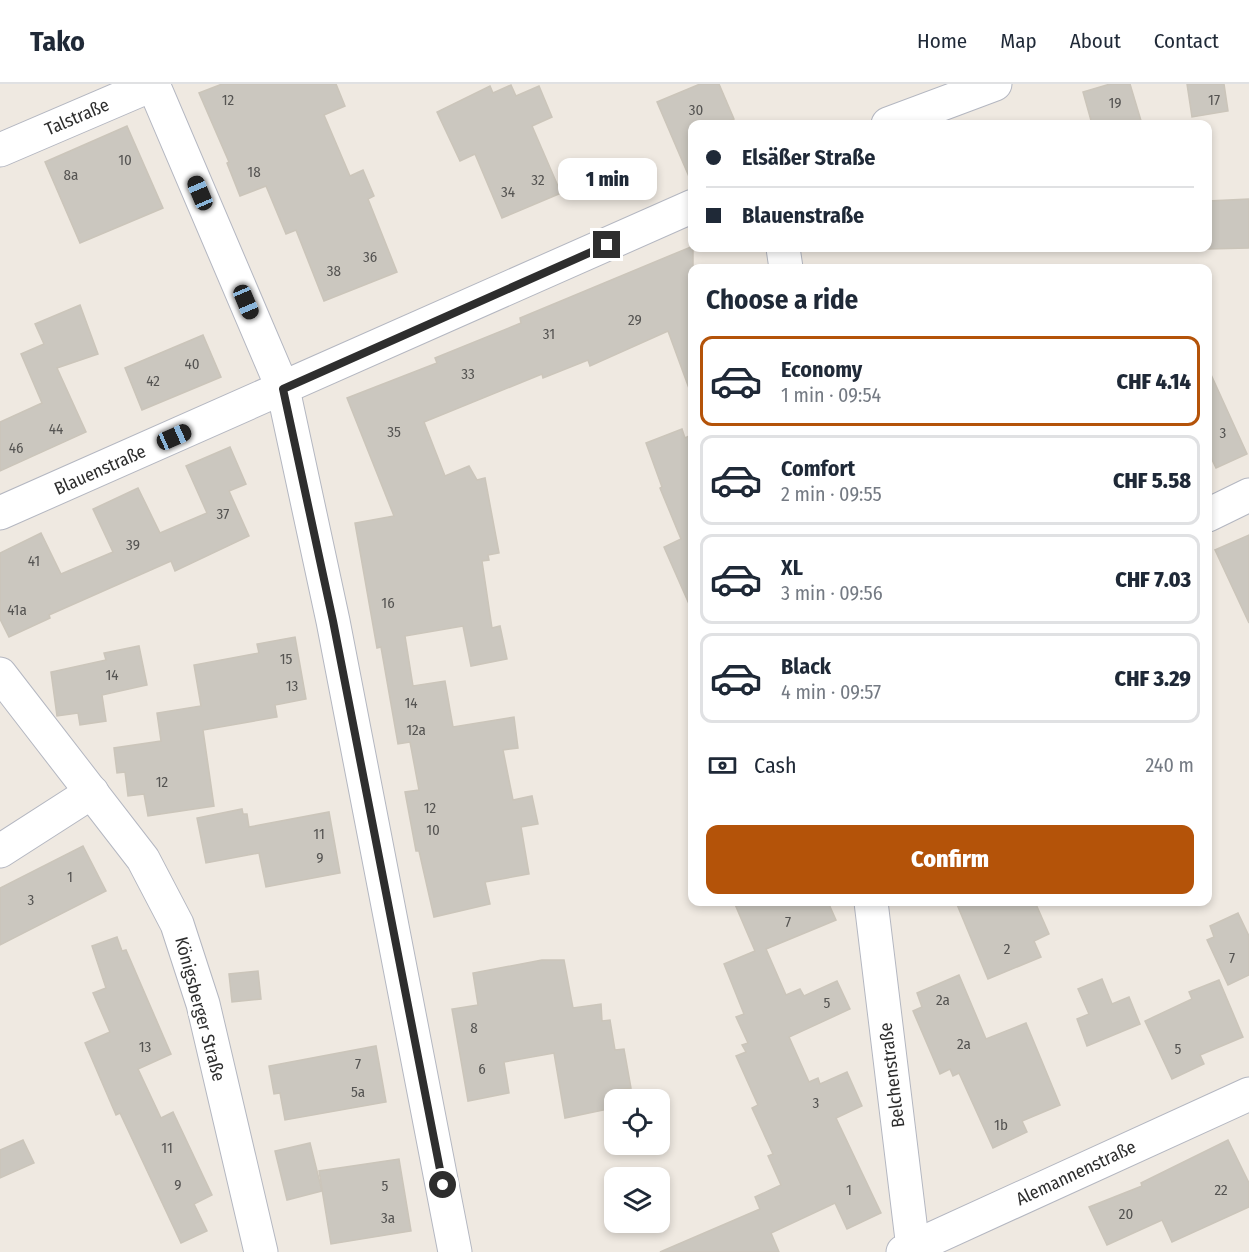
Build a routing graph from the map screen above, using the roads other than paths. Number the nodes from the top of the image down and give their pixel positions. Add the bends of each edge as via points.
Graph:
1 (153, 84) edge
2 (995, 84) edge
3 (899, 120) edge
4 (0, 150) edge
5 (688, 208) edge
6 (283, 389) junction
7 (1249, 495) edge
8 (0, 513) edge
9 (1212, 513) edge
10 (0, 674) edge
11 (92, 792) junction
12 (0, 851) edge
13 (872, 906) edge
14 (1249, 1094) edge
15 (908, 1250) edge
16 (261, 1252) edge
17 (455, 1252) edge

1 - 4 street, Talstraße
1 - 6 street
2 - 3 street
5 - 6 street, Blauenstraße
6 - 8 street, Blauenstraße
6 - 17 street via 333,621
7 - 9 street
10 - 11 street, Königsberger Straße
11 - 12 street
11 - 16 street, Königsberger Straße via 144,859 177,924 203,1004
13 - 15 street, Belchenstraße
14 - 15 street, Alemannenstraße

